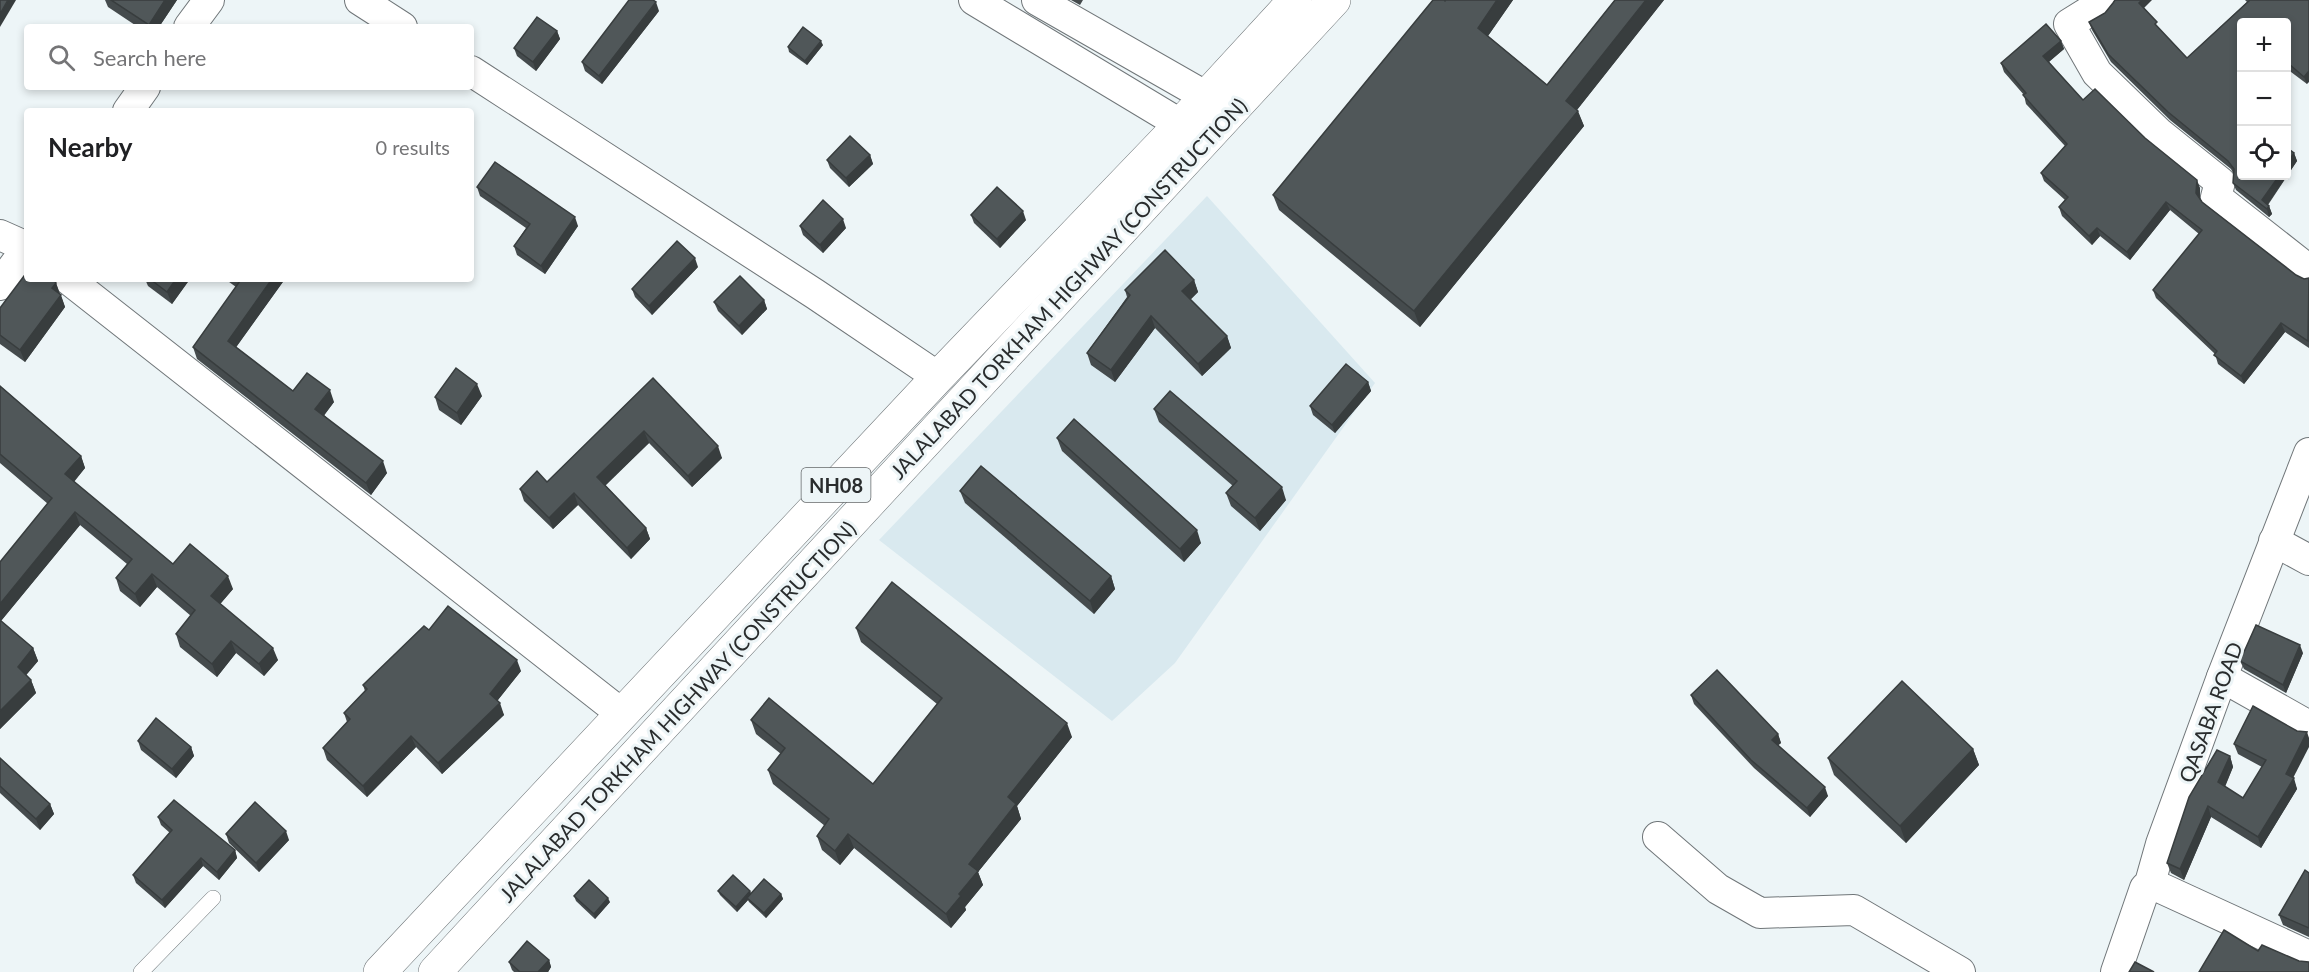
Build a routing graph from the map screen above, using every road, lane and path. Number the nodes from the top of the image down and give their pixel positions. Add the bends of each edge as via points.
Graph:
1 (209, 0) edge
2 (360, 0) edge
3 (974, 0) edge
4 (1037, 0) edge
5 (1295, 0) edge
6 (1334, 0) edge
7 (2103, 0) edge
8 (191, 24) edge
9 (397, 24) edge
10 (1121, 47) junction
11 (474, 73) edge
12 (1102, 76) junction
13 (143, 90) edge
14 (1219, 104) junction
15 (130, 108) edge
16 (1193, 131) junction
17 (0, 235) edge
18 (24, 246) edge
19 (24, 251) edge
20 (2309, 270) edge
21 (72, 282) edge
22 (0, 285) edge
23 (938, 376) junction
24 (2309, 453) edge
25 (2274, 541) junction
26 (2309, 560) edge
27 (2222, 677) junction
28 (622, 714) junction
29 (2309, 726) edge
30 (1658, 837) dead end
31 (472, 874) junction
32 (2150, 884) junction
33 (213, 898) dead end
34 (500, 902) junction
35 (2309, 956) edge
36 (141, 972) edge
37 (380, 972) edge
38 (435, 972) edge
39 (1960, 972) edge
40 (2116, 972) edge

1 - 8 street
2 - 9 street
3 - 12 street
4 - 10 street
5 - 14 highway, NH08
6 - 14 highway, JALALABAD TORKHAM HIGHWAY (CONSTRUCTION) / NH08
7 - 20 street via 2065,28 2097,73 2159,133 2220,182 2216,197
10 - 12 street
10 - 14 street
11 - 23 street
12 - 16 street
13 - 15 street
14 - 16 highway, JALALABAD TORKHAM HIGHWAY (CONSTRUCTION) / NH08
16 - 23 highway, NH08
16 - 34 highway, JALALABAD TORKHAM HIGHWAY (CONSTRUCTION) / NH08
17 - 18 street
19 - 22 street
21 - 28 street
23 - 28 highway, NH08
24 - 25 street, QASABA ROAD
25 - 26 street
25 - 27 street, QASABA ROAD
27 - 29 street
27 - 32 street, QASABA ROAD
28 - 31 highway, NH08
30 - 39 street via 1718,890 1760,913 1854,910
31 - 34 highway
31 - 37 highway, NH08
32 - 35 street
32 - 40 street, QASABA ROAD via 2145,888
33 - 36 lane
34 - 38 highway, JALALABAD TORKHAM HIGHWAY (CONSTRUCTION) / NH08

